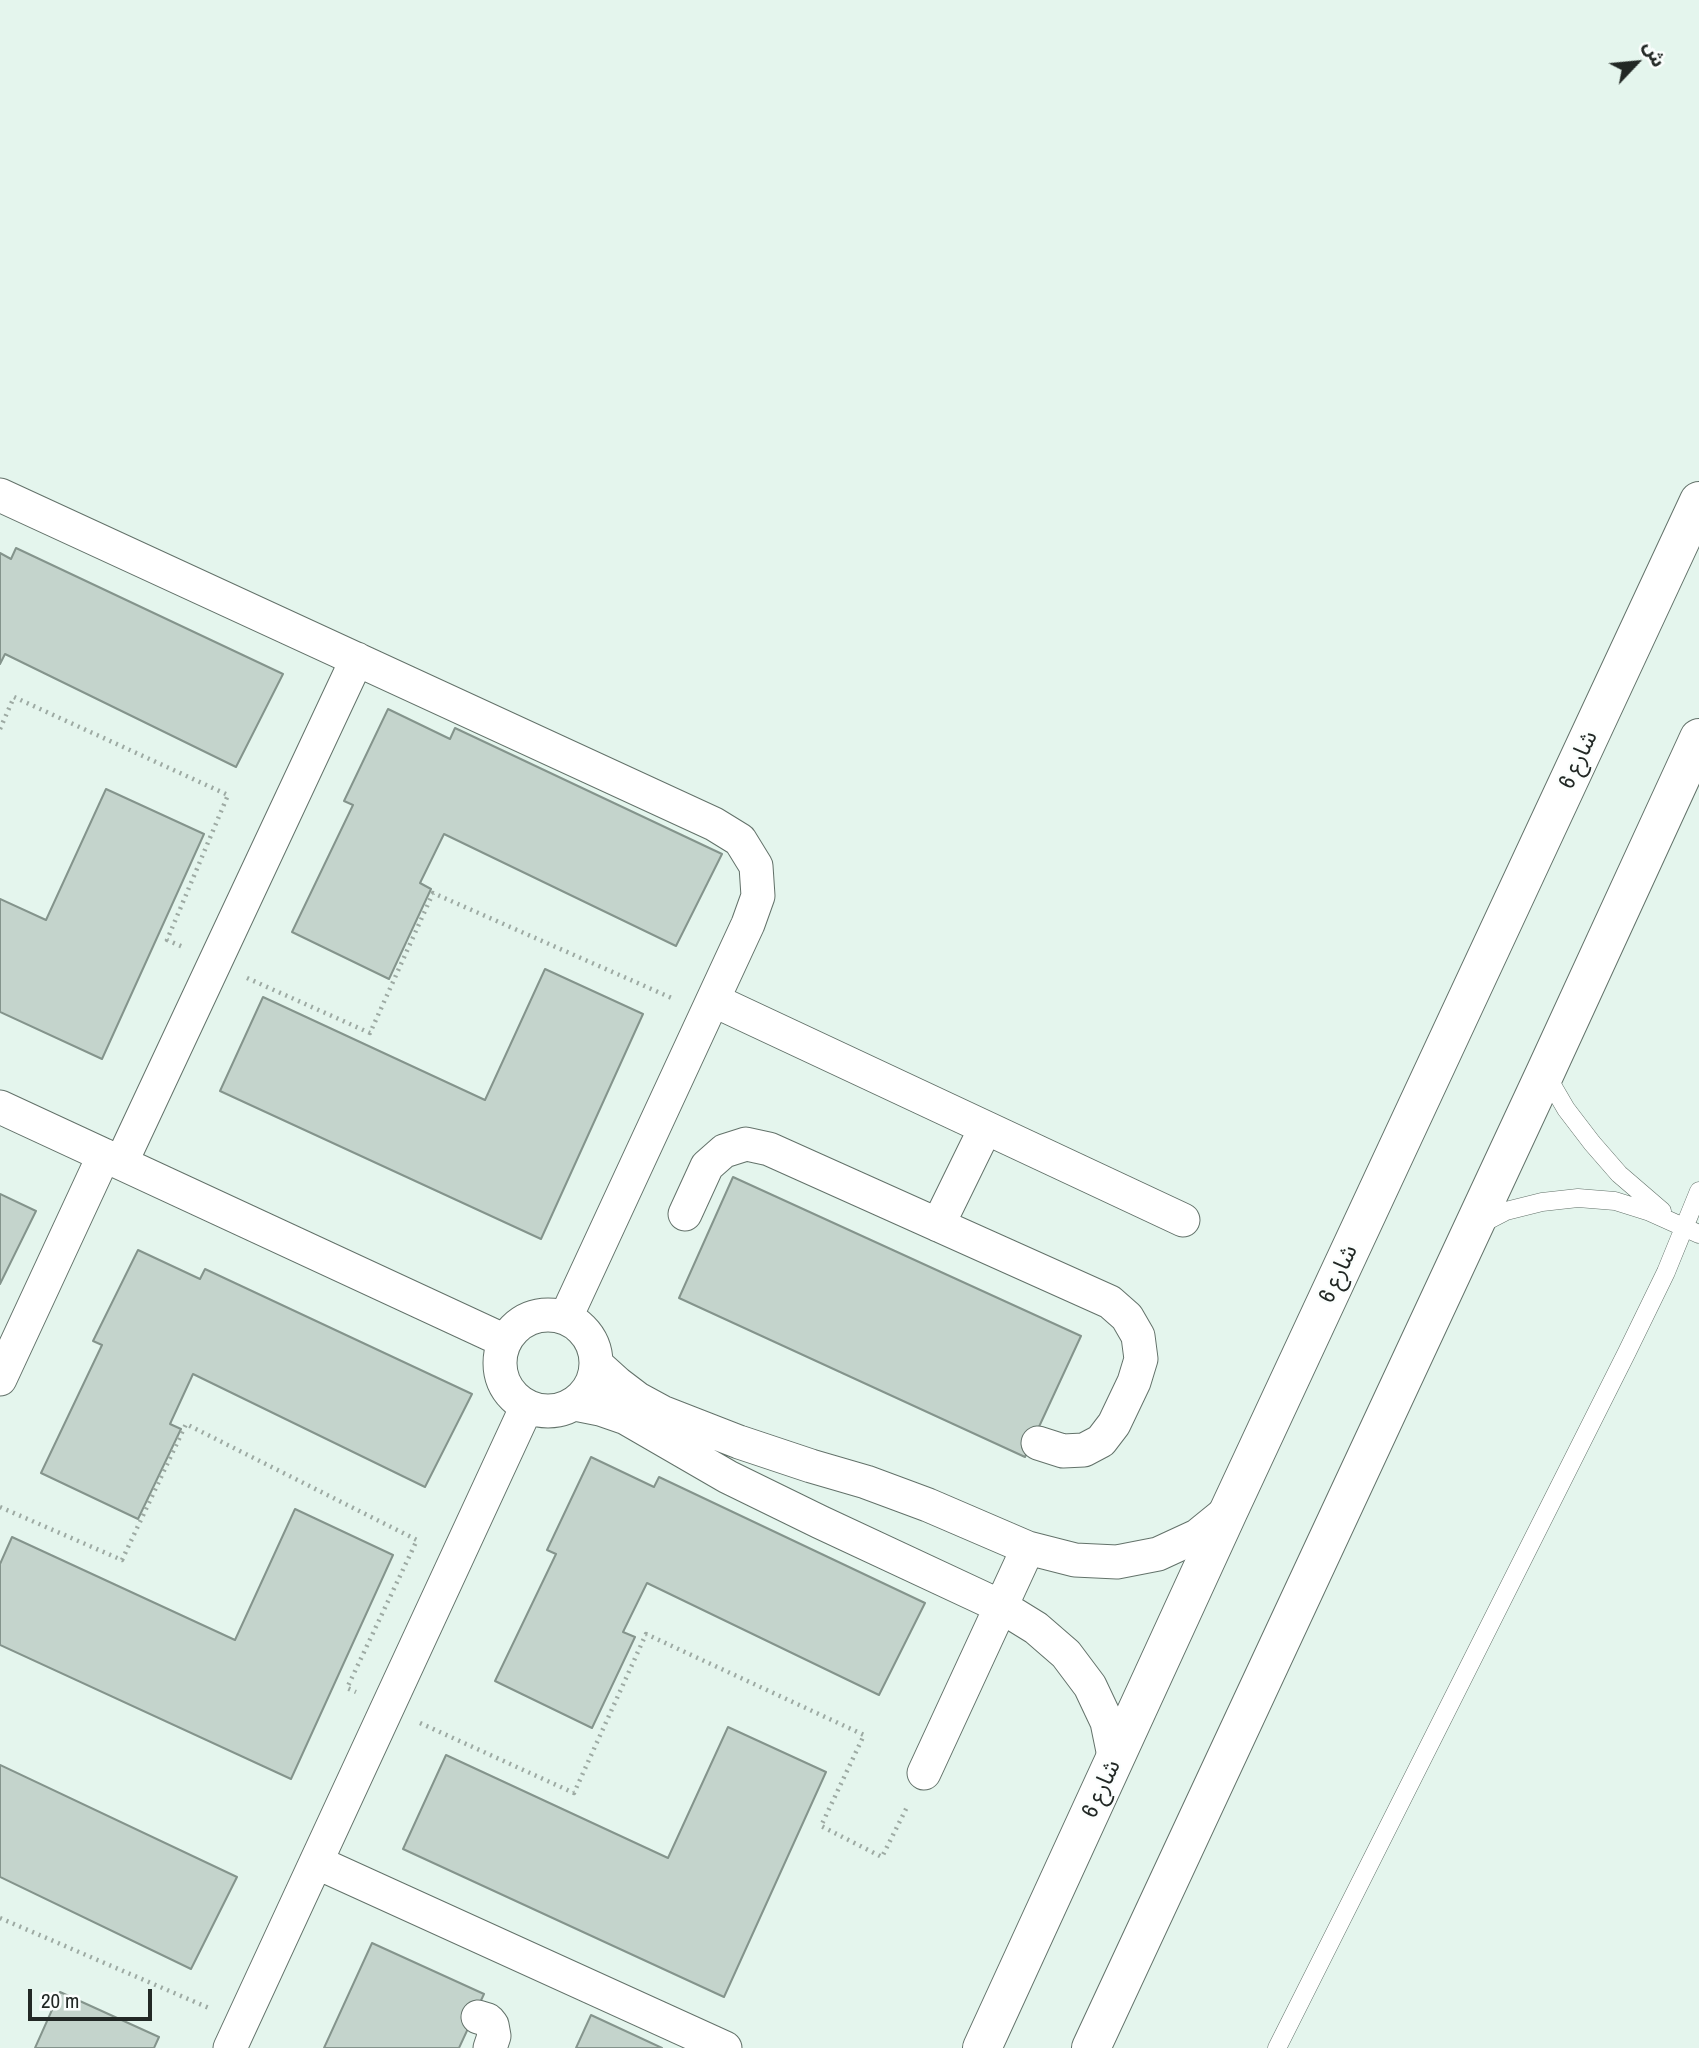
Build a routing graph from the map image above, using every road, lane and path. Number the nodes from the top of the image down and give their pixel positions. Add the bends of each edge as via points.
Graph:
1 (0, 495) edge
2 (1699, 501) edge
3 (357, 659) junction
4 (0, 729) edge
5 (1699, 738) edge
6 (215, 963) junction
7 (710, 1007) junction
8 (1545, 1073) junction
9 (0, 1107) edge
10 (985, 1129) junction
11 (113, 1159) junction
12 (1699, 1191) edge
13 (685, 1214) dead end
14 (1182, 1220) dead end
15 (938, 1225) junction
16 (1473, 1228) junction
17 (1692, 1230) edge
18 (566, 1317) junction
19 (505, 1341) junction
20 (596, 1364) junction
21 (0, 1379) edge
22 (575, 1404) junction
23 (527, 1406) junction
24 (1038, 1443) dead end
25 (0, 1507) edge
26 (1229, 1510) junction
27 (1028, 1548) junction
28 (1002, 1607) junction
29 (387, 1708) junction
30 (1115, 1761) junction
31 (925, 1773) joint
32 (316, 1862) junction
33 (0, 1918) edge
34 (478, 2017) dead end
35 (236, 2035) edge
36 (490, 2048) edge
37 (725, 2048) edge
38 (982, 2048) edge
39 (1091, 2048) edge
40 (1277, 2048) edge

1 - 3 street
2 - 26 main road, شارع 6
3 - 6 street
3 - 7 street via 740,840 756,866 758,896
4 - 6 path via 14,697 228,795 167,940
5 - 8 main road
6 - 7 path via 370,1033 433,893
6 - 11 street
7 - 10 street
7 - 18 street
8 - 16 main road
8 - 17 lane via 1566,1110 1619,1174
9 - 11 street
10 - 14 street
10 - 15 street
11 - 19 street
11 - 21 street
12 - 17 lane
13 - 15 street via 707,1166 724,1151 746,1144 769,1149
15 - 24 street via 1110,1302 1127,1317 1138,1336 1141,1359 1134,1382 1101,1441 1084,1450 1063,1451
16 - 17 lane via 1530,1205 1578,1198 1615,1201
16 - 39 main road
17 - 40 lane via 1665,1272
18 - 19 street via 531,1317
18 - 20 street via 582,1328 593,1345
19 - 23 street via 499,1359 502,1378 511,1395
20 - 22 street via 590,1387
20 - 27 street via 638,1399 662,1412 928,1505
22 - 23 street via 543,1411
22 - 28 street via 626,1418 728,1477
23 - 29 street
25 - 29 path via 122,1560 186,1424 417,1540 347,1688
26 - 27 street via 1197,1536 1158,1554 1117,1562 1075,1560
26 - 30 main road, شارع 6
27 - 28 street
28 - 30 street via 1056,1645 1090,1686 1107,1722
28 - 31 street
29 - 31 path via 574,1793 646,1634 864,1735 821,1826 882,1857
29 - 32 street
30 - 38 main road, شارع 6
32 - 35 street
32 - 37 street
33 - 35 path
34 - 36 street via 492,2025

